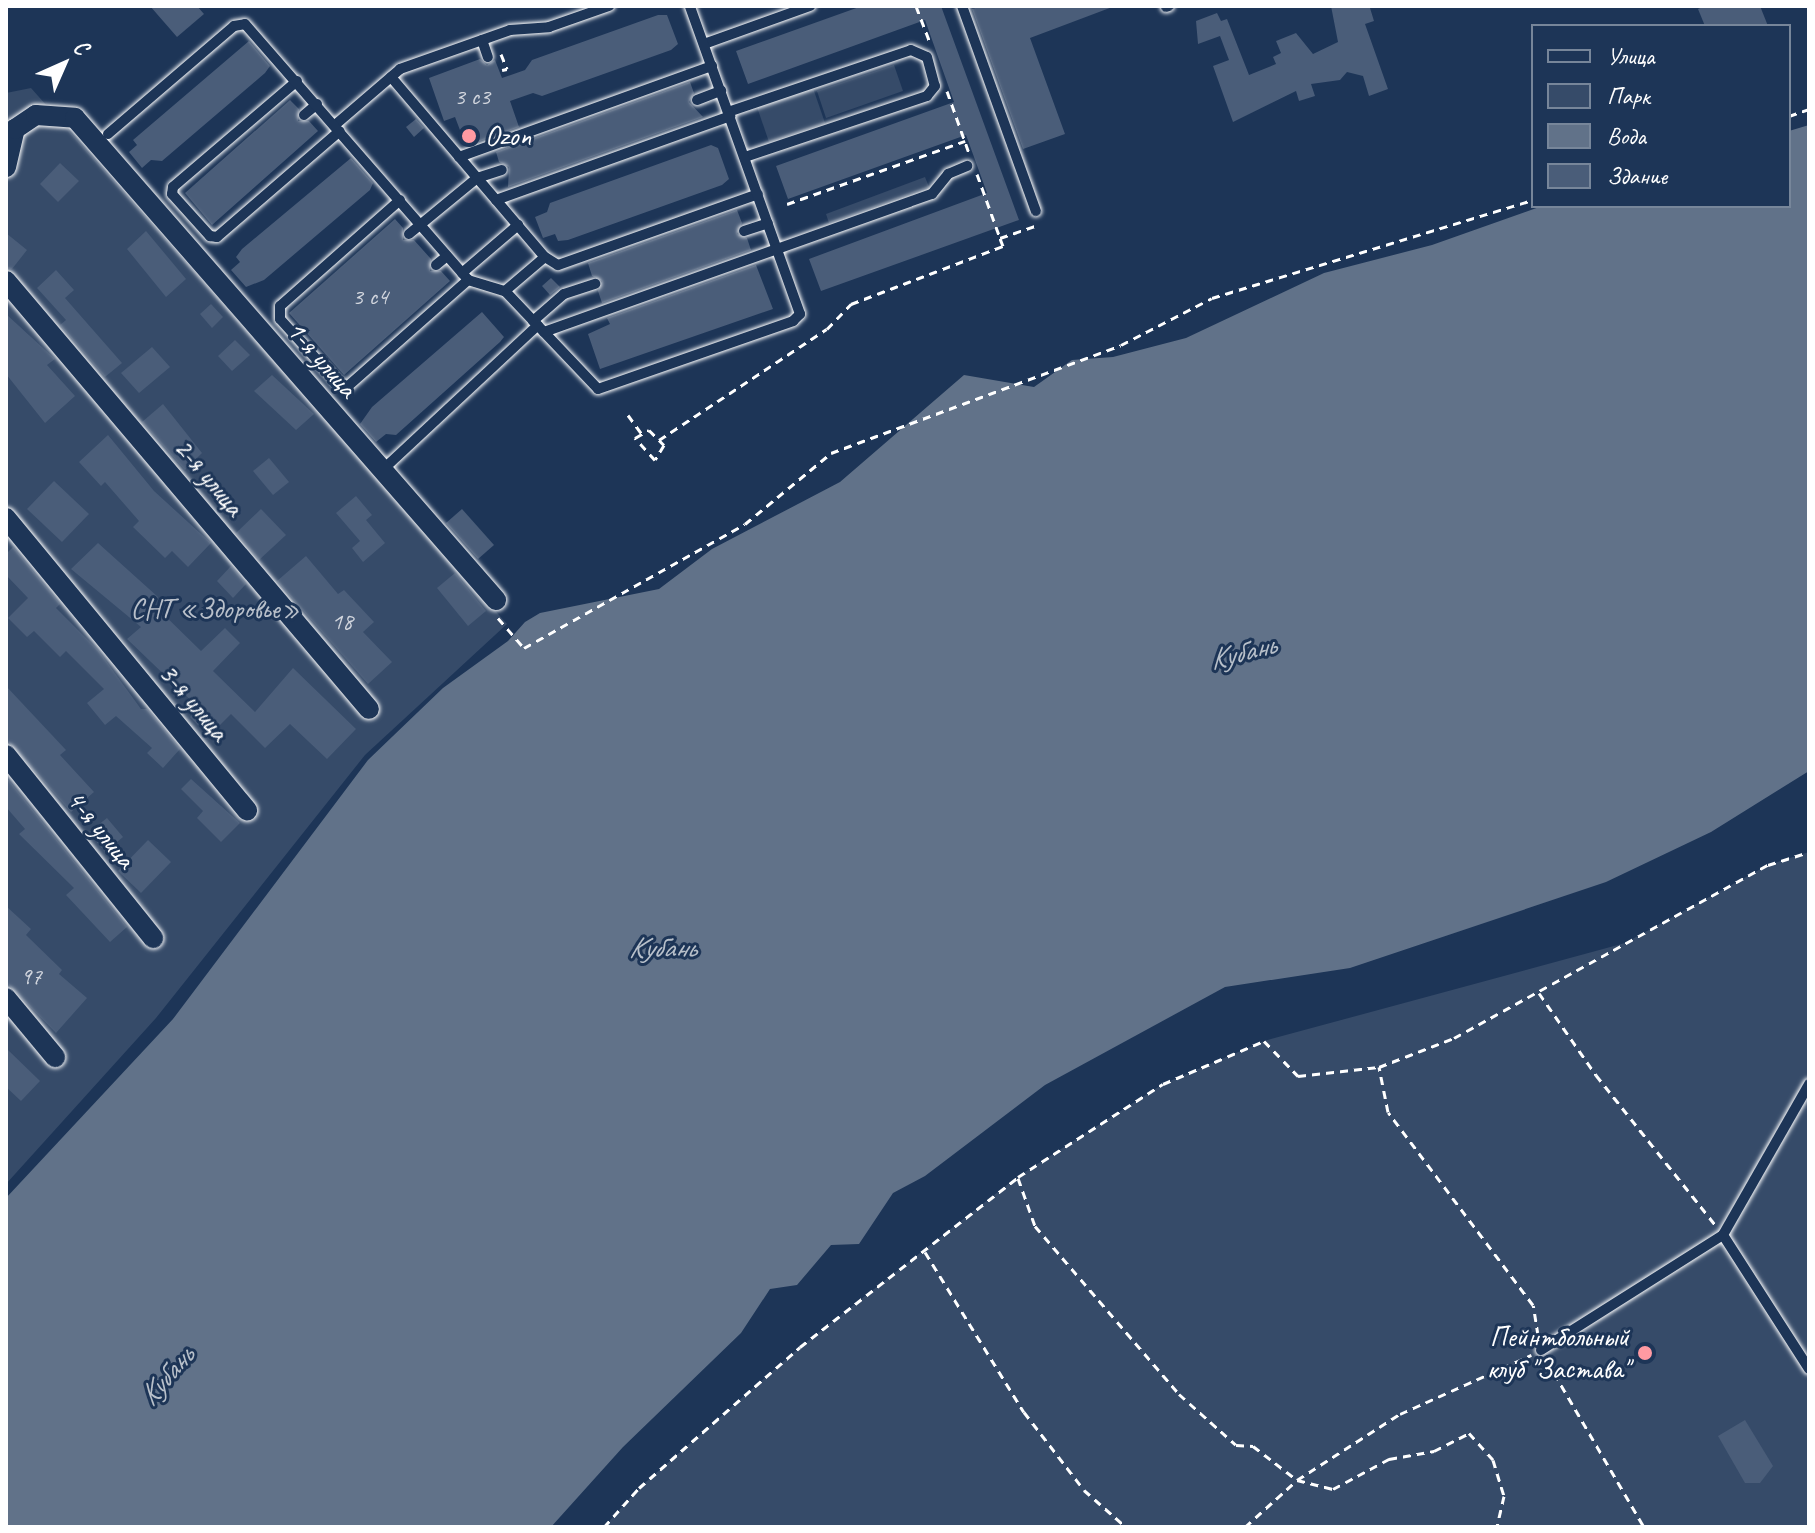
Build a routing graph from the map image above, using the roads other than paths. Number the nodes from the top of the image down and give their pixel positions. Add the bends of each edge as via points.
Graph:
1 (609, 6) edge
2 (690, 6) edge
3 (810, 6) edge
4 (962, 6) edge
5 (482, 40) junction
6 (704, 44) junction
7 (488, 57) dead end
8 (712, 66) junction
9 (391, 77) junction
10 (297, 81) junction
11 (721, 91) junction
12 (697, 100) dead end
13 (317, 104) junction
14 (729, 114) junction
15 (304, 115) dead end
16 (11, 127) edge
17 (338, 128) junction
18 (107, 144) junction
19 (459, 157) junction
20 (745, 157) junction
21 (967, 166) dead end
22 (6, 167) edge
23 (502, 170) dead end
24 (477, 178) junction
25 (758, 194) junction
26 (400, 200) junction
27 (496, 200) junction
28 (1036, 211) road end
29 (768, 223) junction
30 (420, 224) junction
31 (518, 225) junction
32 (744, 231) dead end
33 (409, 234) dead end
34 (778, 251) junction
35 (447, 256) junction
36 (545, 257) junction
37 (436, 265) dead end
38 (465, 277) junction
39 (6, 281) edge
40 (595, 284) dead end
41 (505, 291) junction
42 (539, 326) junction
43 (390, 463) dead end
44 (6, 518) edge
45 (495, 607) road end
46 (369, 709) dead end
47 (6, 755) edge
48 (247, 810) dead end
49 (153, 938) dead end
50 (6, 998) edge
51 (55, 1057) dead end
52 (1809, 1084) edge
53 (1723, 1235) junction
54 (1541, 1350) road end
55 (1809, 1369) edge

1 - 5 lane via 549,27 510,30
2 - 6 lane
3 - 6 lane
4 - 28 lane
5 - 7 lane
5 - 9 lane
6 - 8 lane
8 - 11 lane
8 - 19 lane
9 - 17 lane
9 - 19 lane
10 - 13 lane
10 - 17 lane via 173,187 172,194 210,236 217,237
10 - 18 lane via 252,28 239,23
11 - 12 lane
11 - 14 lane
13 - 15 lane
13 - 17 lane
14 - 20 lane
14 - 20 lane via 911,50 927,57 935,86 927,96
14 - 27 lane
16 - 18 street, 1-я улица via 36,115 75,118
16 - 22 street
17 - 26 lane
18 - 45 street, 1-я улица
19 - 24 lane
20 - 25 lane
21 - 34 lane via 948,174 932,194
23 - 24 lane
24 - 27 lane
24 - 30 lane
25 - 29 lane
25 - 36 lane via 566,263
26 - 30 lane
26 - 38 lane via 280,306 280,319 347,387
27 - 31 lane
29 - 32 lane
29 - 34 lane
30 - 33 lane
30 - 35 lane
31 - 36 lane
31 - 38 lane
34 - 42 lane
34 - 42 lane via 800,314 598,389
35 - 37 lane
35 - 38 lane
36 - 41 lane
38 - 41 lane
39 - 46 street, 2-я улица
40 - 42 lane via 564,294
41 - 42 lane
42 - 43 lane
44 - 48 street, 3-я улица
47 - 49 street, 4-я улица
50 - 51 street
52 - 53 lane
53 - 54 lane
53 - 55 lane

